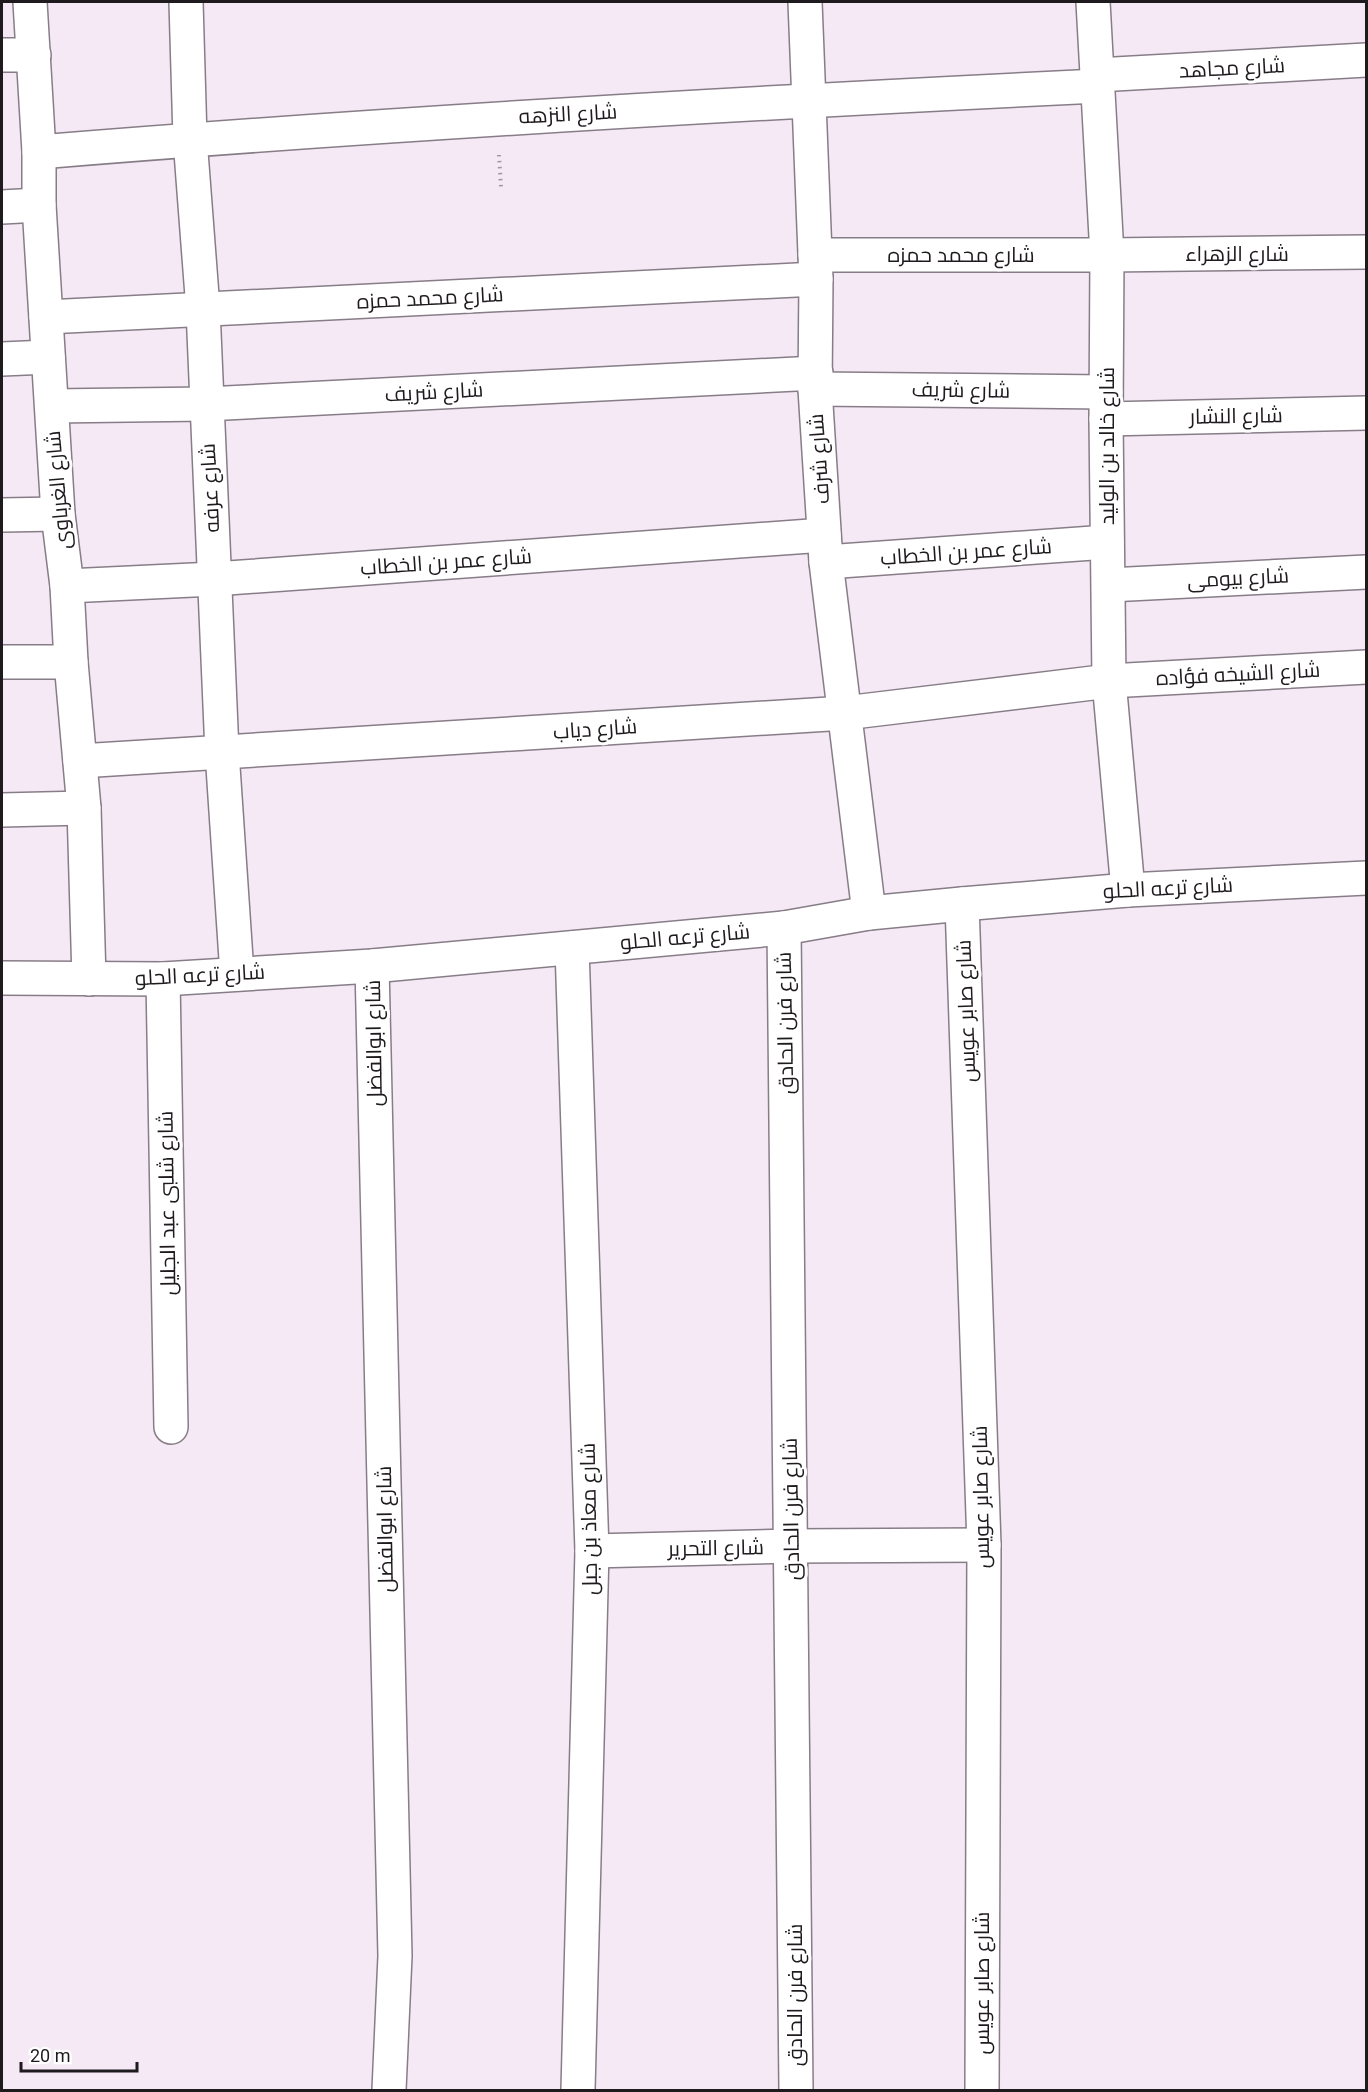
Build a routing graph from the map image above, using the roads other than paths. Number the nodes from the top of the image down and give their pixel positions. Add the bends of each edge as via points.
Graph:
1 (30, 2) edge
2 (186, 2) edge
3 (805, 2) edge
4 (1093, 2) edge
5 (2, 55) edge
6 (34, 55) junction
7 (1366, 60) edge
8 (1098, 81) junction
9 (808, 100) junction
10 (190, 139) junction
11 (39, 152) junction
12 (39, 205) junction
13 (2, 207) edge
14 (1366, 252) edge
15 (1107, 255) junction
16 (815, 267) junction
17 (203, 309) junction
18 (46, 317) junction
19 (48, 357) junction
20 (2, 359) edge
21 (815, 381) junction
22 (206, 404) junction
23 (52, 406) junction
24 (1106, 406) junction
25 (1366, 413) edge
26 (58, 514) junction
27 (2, 515) edge
28 (1107, 542) junction
29 (825, 549) junction
30 (1366, 572) edge
31 (214, 579) junction
32 (1109, 585) junction
33 (68, 586) junction
34 (2, 662) edge
35 (71, 662) junction
36 (1366, 667) edge
37 (1109, 681) junction
38 (845, 712) junction
39 (222, 753) junction
40 (80, 761) junction
41 (84, 808) junction
42 (2, 810) edge
43 (1366, 878) edge
44 (1128, 890) junction
45 (962, 904) junction
46 (869, 913) junction
47 (784, 928) junction
48 (572, 948) junction
49 (372, 966) junction
50 (237, 974) junction
51 (2, 978) edge
52 (89, 979) junction
53 (164, 979) junction
54 (171, 1427) dead end
55 (984, 1545) junction
56 (791, 1546) junction
57 (592, 1551) junction
58 (389, 2091) edge
59 (578, 2091) edge
60 (796, 2091) edge
61 (982, 2091) edge

1 - 6 street, شارع الغرباوى
2 - 10 street, شارع عرفه
3 - 9 street, شارع شرف
4 - 8 street, شارع خالد بن الوليد
5 - 6 street
6 - 11 street, شارع الغرباوى
7 - 8 street, شارع مجاهد
8 - 9 street, شارع النزهه
8 - 15 street, شارع خالد بن الوليد
9 - 10 street, شارع النزهه
9 - 16 street, شارع شرف
10 - 11 street, شارع النزهه
10 - 17 street, شارع عرفه
11 - 12 street, شارع الغرباوى
12 - 13 street
12 - 18 street, شارع الغرباوى
14 - 15 street, شارع الزهراء
15 - 16 street, شارع محمد حمزه
15 - 24 street, شارع خالد بن الوليد
16 - 17 street, شارع محمد حمزه
16 - 21 street, شارع شرف
17 - 18 street, شارع محمد حمزه
17 - 22 street, شارع عرفه
18 - 19 street, شارع الغرباوى
19 - 20 street
19 - 23 street, شارع الغرباوى
21 - 22 street, شارع شريف
21 - 24 street, شارع شريف
21 - 29 street, شارع شرف
22 - 23 street, شارع شريف
22 - 31 street, شارع عرفه
23 - 26 street, شارع الغرباوى
24 - 25 street, شارع النشار
24 - 28 street, شارع خالد بن الوليد
26 - 27 street
26 - 33 street, شارع الغرباوى
28 - 29 street, شارع عمر بن الخطاب
28 - 32 street, شارع خالد بن الوليد
29 - 31 street, شارع عمر بن الخطاب
29 - 38 street, شارع شرف
30 - 32 street, شارع بيومى
31 - 33 street, شارع عمر بن الخطاب
31 - 39 street, شارع عرفه
32 - 37 street, شارع خالد بن الوليد
33 - 35 street, شارع الغرباوى
34 - 35 street
35 - 40 street, شارع الغرباوى
36 - 37 street, شارع الشيخه فؤاده
37 - 38 street, شارع دياب
37 - 44 street, شارع خالد بن الوليد
38 - 39 street, شارع دياب
38 - 46 street, شارع شرف
39 - 40 street, شارع دياب
39 - 50 street, شارع عرفه
40 - 41 street, شارع الغرباوى
41 - 42 street
41 - 52 street, شارع الغرباوى
43 - 44 street, شارع ترعه الحلو
44 - 45 street, شارع ترعه الحلو
45 - 46 street, شارع ترعه الحلو
45 - 55 street, شارع صابر عويس
46 - 47 street, شارع ترعه الحلو
47 - 48 street, شارع ترعه الحلو
47 - 56 street, شارع فرن الحادق
48 - 49 street, شارع ترعه الحلو
48 - 57 street, شارع معاذ بن جبل
49 - 50 street, شارع ترعه الحلو
49 - 58 street, شارع ابوالفضل via 395,1956
50 - 53 street, شارع ترعه الحلو
51 - 52 street, شارع ترعه الحلو
52 - 53 street, شارع ترعه الحلو
53 - 54 street, شارع شلبى عبد الجليل
55 - 56 street, شارع التحرير
55 - 61 street, شارع صابر عويس
56 - 57 street, شارع التحرير
56 - 60 street, شارع فرن الحادق
57 - 59 street, شارع معاذ بن جبل

